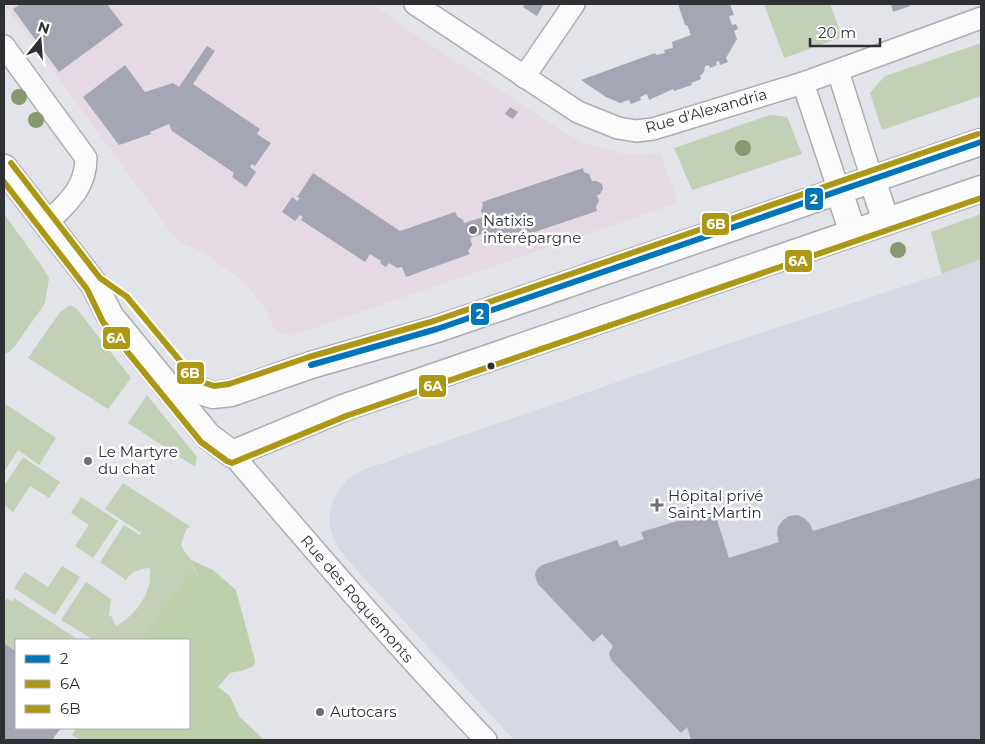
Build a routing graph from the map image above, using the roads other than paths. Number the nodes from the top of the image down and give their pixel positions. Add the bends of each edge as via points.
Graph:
1 (415, 4) edge
2 (574, 4) edge
3 (981, 18) edge
4 (4, 46) edge
5 (838, 71) junction
6 (524, 77) junction
7 (803, 83) junction
8 (981, 142) edge
9 (4, 168) edge
10 (872, 180) junction
11 (981, 189) edge
12 (839, 191) junction
13 (886, 222) junction
14 (46, 224) junction
15 (853, 233) junction
16 (94, 284) junction
17 (191, 388) junction
18 (232, 454) junction
19 (486, 740) edge

1 - 6 street, Rue d'Alexandria
2 - 6 street
3 - 5 street, Rue d'Alexandria
4 - 14 street via 86,158 83,178 74,196
5 - 7 street, Rue d'Alexandria
5 - 10 street
6 - 7 street, Rue d'Alexandria via 578,112 618,128 636,131 653,129
7 - 12 street
8 - 10 street
9 - 14 street
10 - 12 street
10 - 13 street
11 - 13 street
12 - 15 street
12 - 17 street via 437,329 311,365 232,393 213,395
13 - 15 street
14 - 16 street
15 - 18 street via 343,408
16 - 17 street via 121,302
16 - 18 street via 110,316 166,385 208,436
17 - 18 street via 221,425
18 - 19 street, Rue des Roquemonts via 374,618

